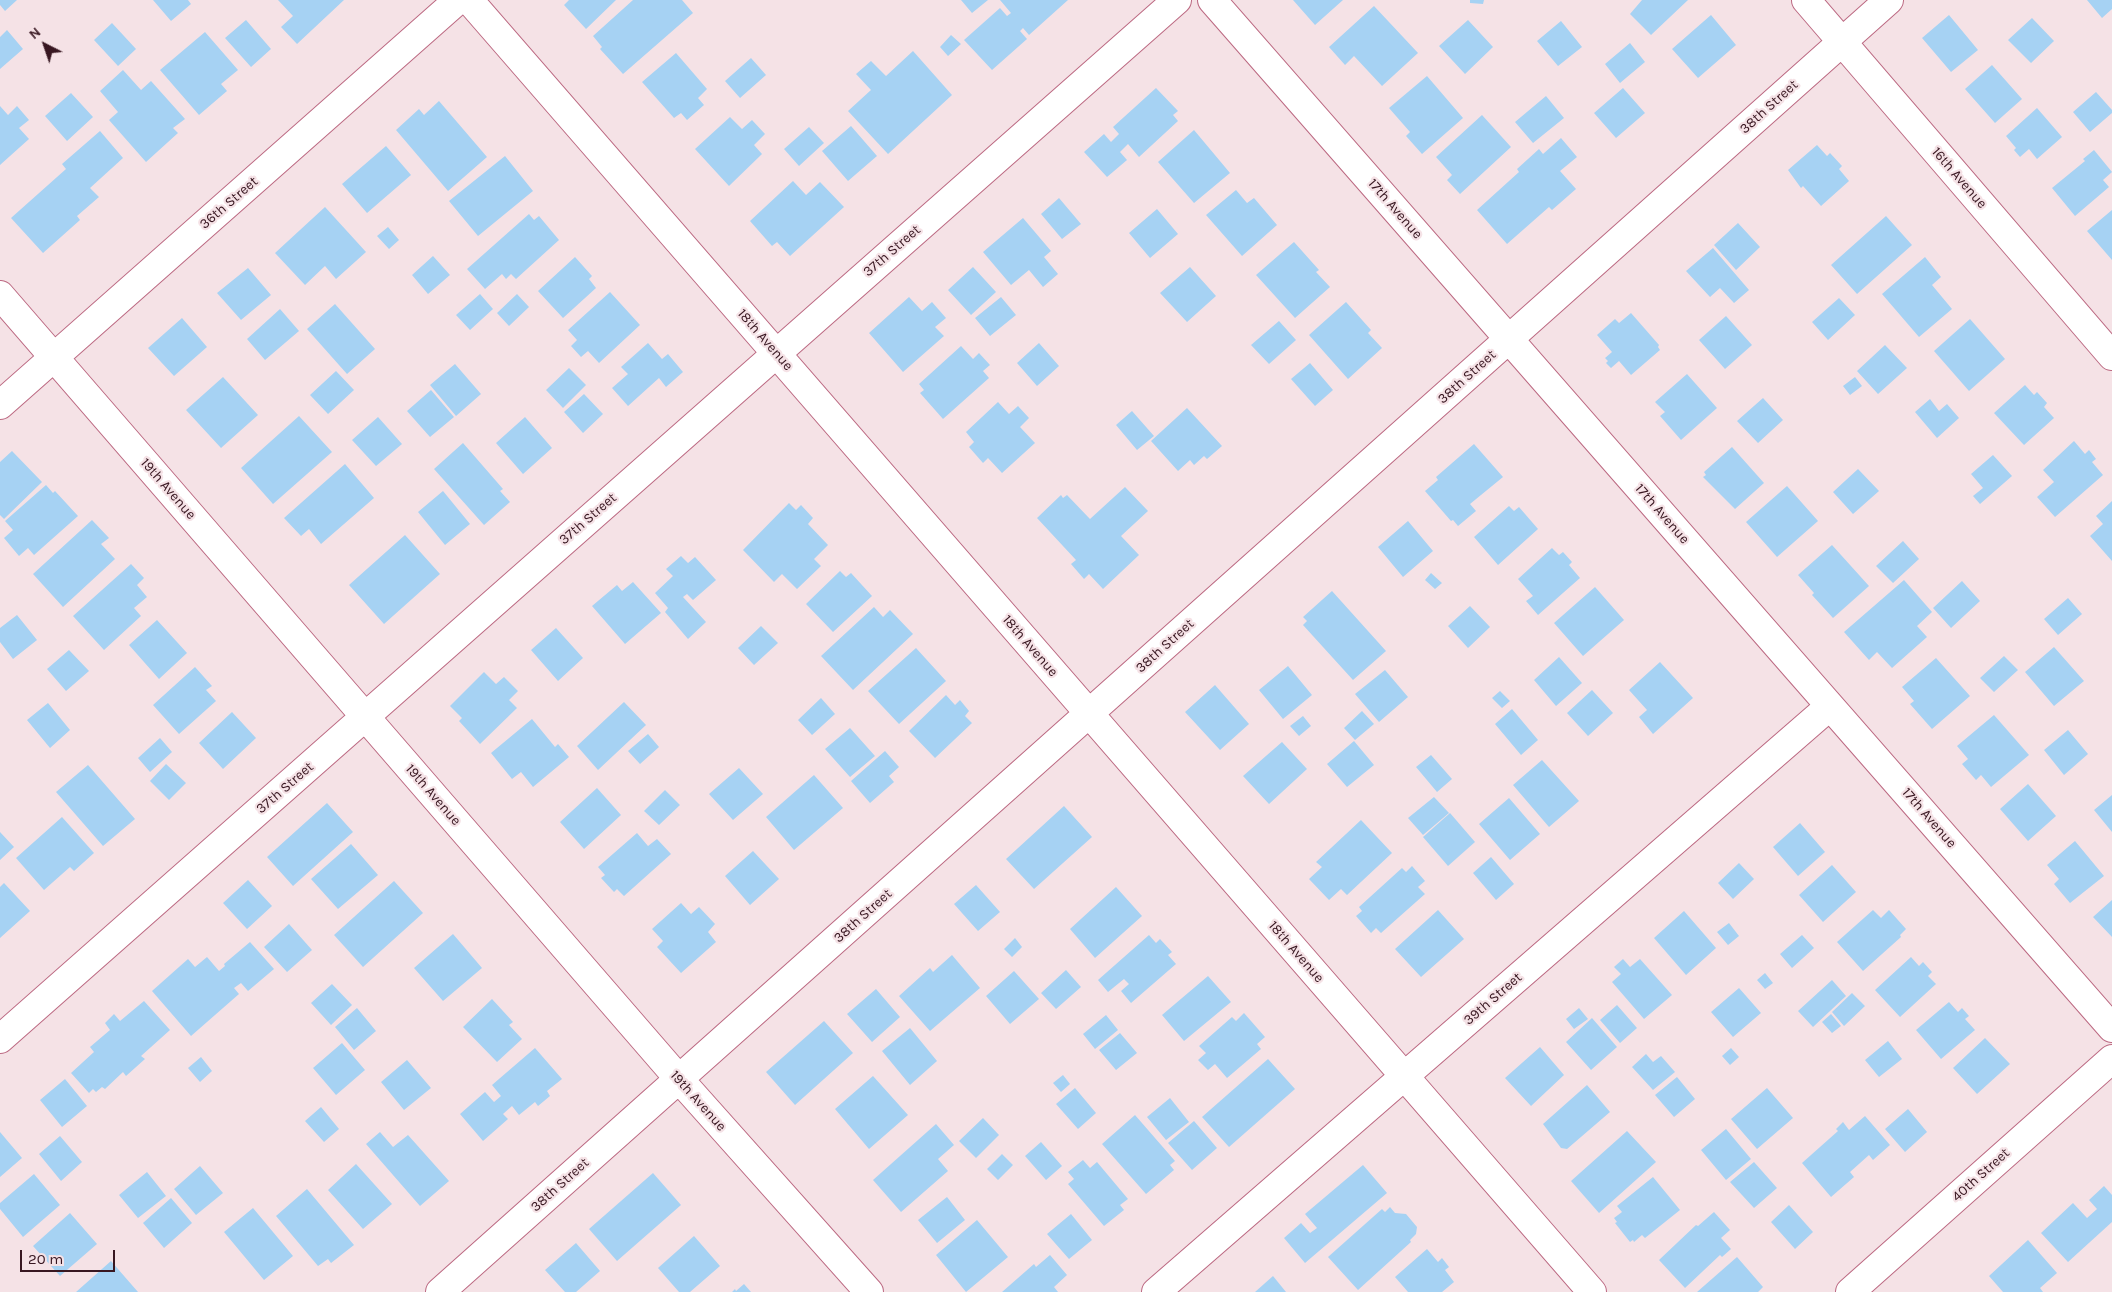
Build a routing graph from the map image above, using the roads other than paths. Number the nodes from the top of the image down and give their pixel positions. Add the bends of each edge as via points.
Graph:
1 (458, 0) edge
2 (469, 0) edge
3 (1177, 0) edge
4 (1212, 0) edge
5 (1806, 0) edge
6 (1889, 0) edge
7 (1842, 42) junction
8 (0, 296) edge
9 (1509, 339) junction
10 (776, 354) junction
11 (2112, 356) edge
12 (54, 358) junction
13 (0, 405) edge
14 (1830, 706) junction
15 (1089, 714) junction
16 (365, 717) junction
17 (2112, 1028) edge
18 (0, 1039) edge
19 (2112, 1059) edge
20 (1404, 1076) junction
21 (679, 1079) junction
22 (440, 1292) edge
23 (869, 1292) edge
24 (1156, 1292) edge
25 (1592, 1292) edge
26 (1850, 1292) edge

1 - 12 street, 36th Street
2 - 10 street, 18th Avenue
3 - 10 street, 37th Street
4 - 9 street, 17th Avenue
5 - 7 street, 16th Avenue
6 - 7 street, 38th Street
7 - 9 street, 38th Street
7 - 11 street, 16th Avenue
8 - 12 street, 19th Avenue
9 - 14 street, 17th Avenue
9 - 15 street, 38th Street
10 - 15 street, 18th Avenue
10 - 16 street, 37th Street
12 - 13 street, 36th Street
12 - 16 street, 19th Avenue
14 - 17 street, 17th Avenue
14 - 20 street, 39th Street
15 - 20 street, 18th Avenue
15 - 21 street, 38th Street
16 - 18 street, 37th Street
16 - 21 street, 19th Avenue
19 - 26 street, 40th Street
20 - 24 street, 39th Street
20 - 25 street, 18th Avenue
21 - 22 street, 38th Street
21 - 23 street, 19th Avenue

